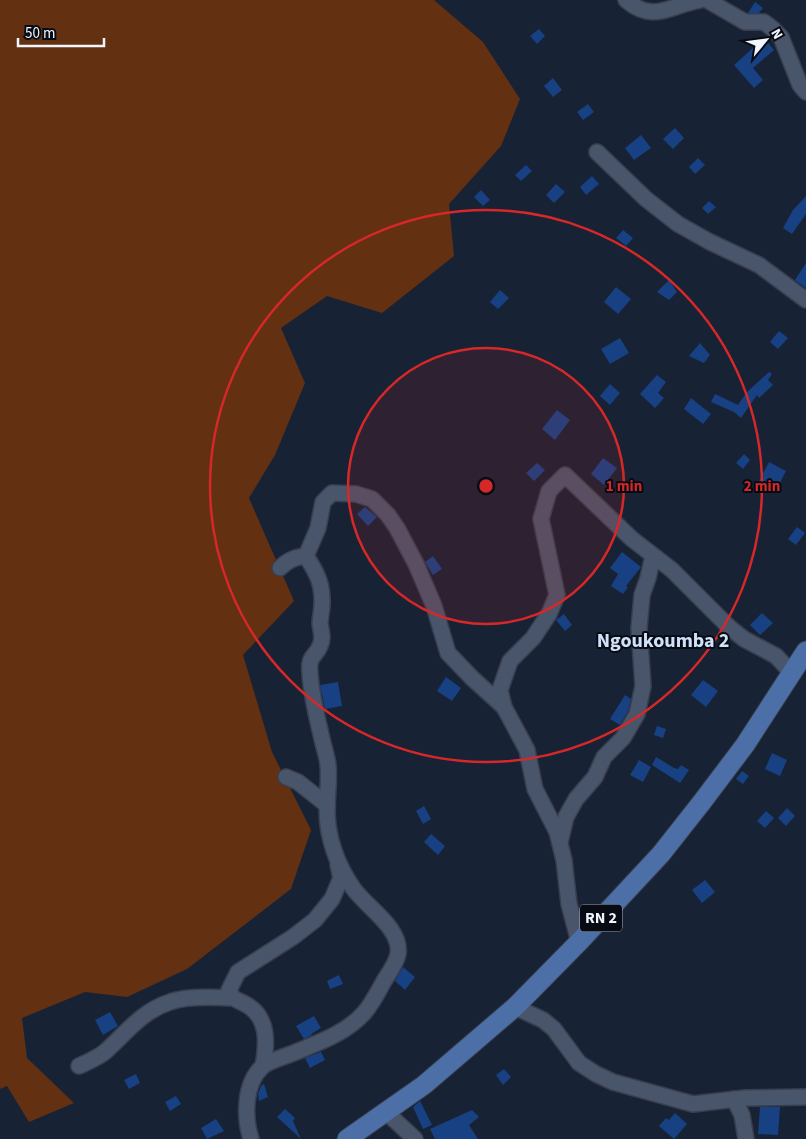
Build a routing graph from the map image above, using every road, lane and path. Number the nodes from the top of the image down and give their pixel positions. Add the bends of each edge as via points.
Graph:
1 (626, 0) edge
2 (700, 0) edge
3 (707, 0) edge
4 (806, 92) edge
5 (597, 152) dead end
6 (806, 300) edge
7 (306, 556) junction
8 (653, 556) junction
9 (280, 568) dead end
10 (806, 651) edge
11 (792, 673) junction
12 (504, 707) junction
13 (286, 777) dead end
14 (326, 806) junction
15 (560, 843) junction
16 (336, 857) junction
17 (579, 942) junction
18 (232, 998) junction
19 (515, 1007) junction
20 (78, 1066) dead end
21 (263, 1066) junction
22 (806, 1097) edge
23 (734, 1099) junction
24 (386, 1112) junction
25 (251, 1139) edge
26 (347, 1139) edge
27 (415, 1139) edge
28 (746, 1139) edge

1 - 2 street via 636,9 655,13
3 - 4 street via 746,22 764,22 773,29 787,49 800,85
5 - 6 street via 646,199 678,224 759,265
7 - 9 street via 295,557
7 - 12 street via 318,528 323,502 332,493 356,494 372,499 397,528 416,564 434,606 448,653
7 - 14 street via 322,587 322,636 309,670 328,765
8 - 11 street via 684,581 729,627 776,656
8 - 12 street via 565,475 559,480 549,491 541,519 557,595 533,638 510,661 500,690
8 - 15 street via 642,595 639,628 643,686 637,714 623,738 604,757 595,777 576,799 566,817
10 - 11 main road, RN 2
11 - 17 main road, RN 2 via 745,745 661,854
12 - 15 street via 527,750 535,789
13 - 14 street via 298,782
14 - 16 street
15 - 17 street via 569,904
16 - 18 street via 341,878 332,899 315,920 238,972 228,990
16 - 21 street via 354,890 390,926 398,954 373,1001 353,1024
17 - 19 main road, RN 2
18 - 20 street via 171,1001 145,1015 104,1052
18 - 21 street via 248,1005 259,1015 267,1047
19 - 23 street via 554,1028 579,1063 613,1082 693,1104
19 - 24 main road, RN 2 via 424,1085
21 - 25 street via 253,1078 249,1094 247,1112
22 - 23 street
23 - 28 street via 742,1115
24 - 26 main road, RN 2
24 - 27 street

